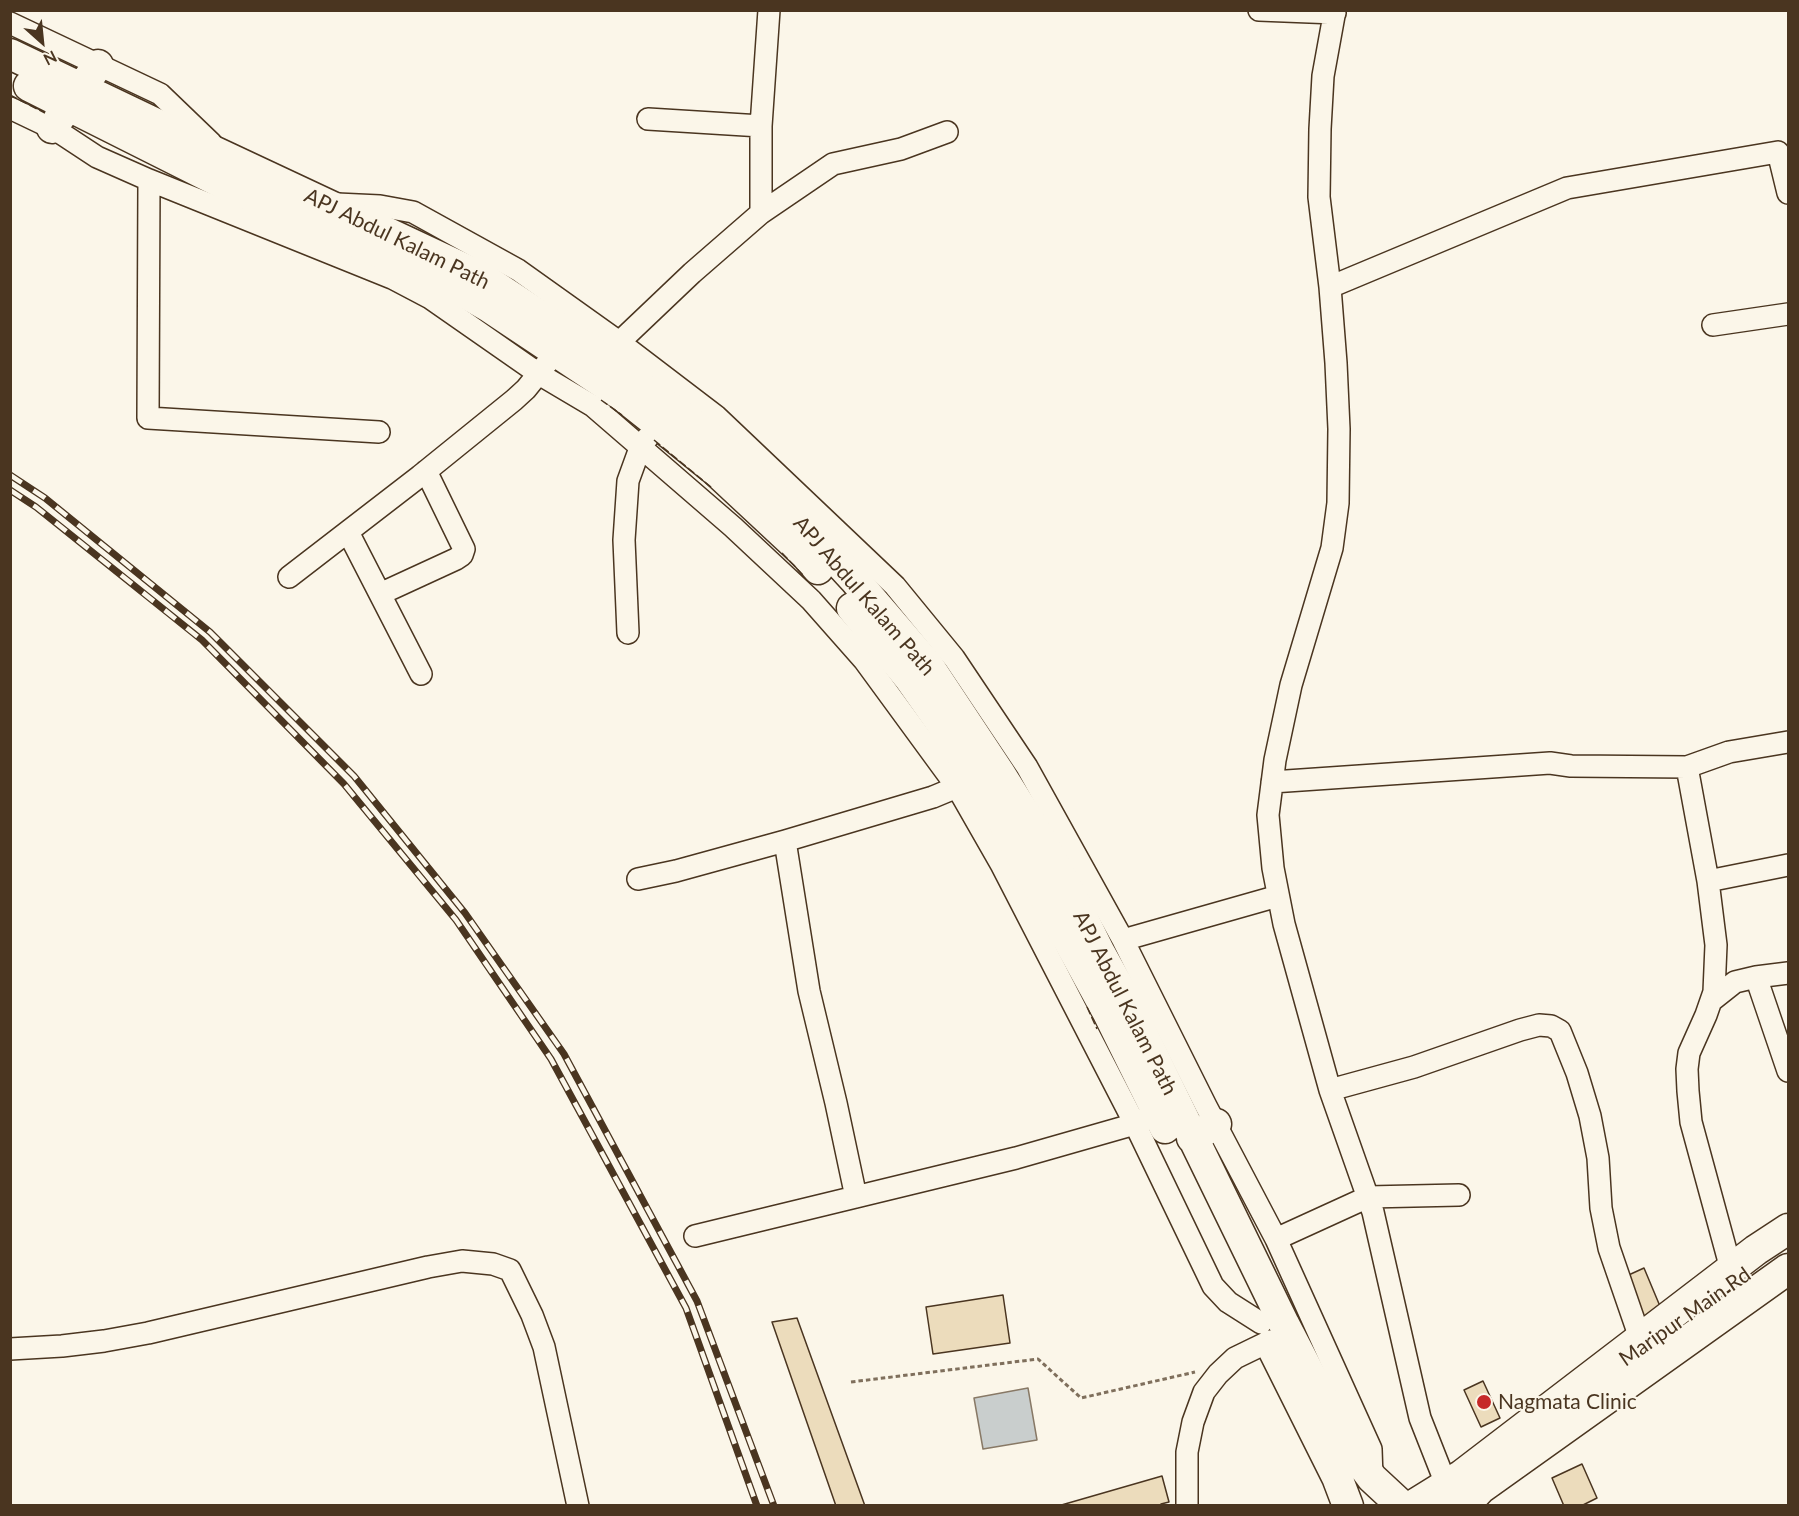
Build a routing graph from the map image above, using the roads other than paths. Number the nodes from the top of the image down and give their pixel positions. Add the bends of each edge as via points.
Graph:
1 (769, 10) edge
2 (1259, 10) edge
3 (1335, 12) edge
4 (10, 23) edge
5 (10, 54) edge
6 (10, 78) edge
7 (75, 97) junction
8 (10, 108) edge
9 (648, 119) dead end
10 (761, 126) junction
11 (947, 132) dead end
12 (194, 156) junction
13 (227, 158) junction
14 (148, 180) junction
15 (1788, 193) edge
16 (324, 203) junction
17 (761, 213) junction
18 (367, 258) junction
19 (1330, 287) junction
20 (1788, 314) edge
21 (1713, 325) dead end
22 (611, 350) junction
23 (554, 353) junction
24 (658, 423) junction
25 (379, 432) dead end
26 (640, 448) junction
27 (426, 471) junction
28 (348, 532) junction
29 (290, 577) dead end
30 (380, 594) junction
31 (628, 633) dead end
32 (873, 653) junction
33 (422, 674) dead end
34 (1788, 742) edge
35 (1687, 766) junction
36 (966, 782) junction
37 (1272, 782) junction
38 (785, 841) junction
39 (1788, 865) edge
40 (638, 879) dead end
41 (1708, 881) junction
42 (1278, 896) junction
43 (1111, 945) junction
44 (1788, 973) edge
45 (1756, 977) junction
46 (1711, 1001) junction
47 (1788, 1064) edge
48 (1330, 1090) junction
49 (1146, 1119) junction
50 (1204, 1131) junction
51 (1458, 1195) dead end
52 (855, 1197) junction
53 (1368, 1197) junction
54 (1788, 1229) edge
55 (694, 1236) dead end
56 (1276, 1239) junction
57 (1788, 1244) edge
58 (1731, 1269) junction
59 (1788, 1269) edge
60 (1265, 1332) junction
61 (1640, 1338) junction
62 (10, 1349) edge
63 (1372, 1478) junction
64 (1451, 1498) edge
65 (1402, 1505) edge
66 (578, 1506) edge
67 (1187, 1506) edge
68 (1348, 1506) edge

1 - 10 street
2 - 3 street
3 - 19 street via 1323,76 1320,129 1319,197
4 - 7 street
5 - 7 highway, APJ Abdul Kalam Path
6 - 7 highway, APJ Abdul Kalam Path
7 - 8 street
7 - 12 highway, APJ Abdul Kalam Path
7 - 13 street via 160,94
7 - 14 street via 97,157
9 - 10 street
10 - 17 street
11 - 17 street via 901,149 833,164
12 - 13 highway, APJ Abdul Kalam Path
12 - 18 highway, APJ Abdul Kalam Path via 228,186
13 - 16 highway, APJ Abdul Kalam Path
14 - 18 street
14 - 25 street via 148,418
15 - 19 street via 1778,152 1567,188
16 - 22 street via 413,212 518,270
16 - 23 highway, APJ Abdul Kalam Path via 480,276
17 - 22 street
18 - 23 highway, APJ Abdul Kalam Path via 446,282 489,306
19 - 37 street via 1336,363 1338,503 1332,548 1291,685
20 - 21 street
22 - 23 highway, APJ Abdul Kalam Path
22 - 43 highway, APJ Abdul Kalam Path via 794,514 928,665 1016,774 1042,841 1077,906
23 - 24 highway, APJ Abdul Kalam Path via 624,396
23 - 26 street via 593,406
23 - 27 street via 513,400
24 - 26 street
24 - 32 highway, APJ Abdul Kalam Path via 716,471 804,554
26 - 31 street via 628,481
26 - 32 street
27 - 28 street
27 - 30 street via 464,549 462,555
28 - 29 street
28 - 30 street
30 - 33 street
32 - 36 highway, APJ Abdul Kalam Path via 910,679 929,706
34 - 35 street via 1729,752
35 - 37 street via 1550,763
35 - 41 street
36 - 38 street via 933,797
36 - 49 highway, APJ Abdul Kalam Path via 999,814 1108,1013
37 - 42 street via 1268,815
38 - 40 street
38 - 52 street via 809,991
39 - 41 street
41 - 46 street via 1716,945
42 - 43 street
42 - 48 street
43 - 50 highway, APJ Abdul Kalam Path via 1124,996
44 - 45 street
45 - 46 street via 1735,982
45 - 47 street
46 - 58 street via 1689,1053 1688,1091 1696,1143
48 - 53 street
48 - 61 street via 1520,1030 1551,1026 1560,1031 1590,1116 1609,1248
49 - 52 street via 1016,1158
49 - 60 highway, APJ Abdul Kalam Path
50 - 56 street
50 - 63 highway, APJ Abdul Kalam Path via 1319,1392
51 - 53 street
52 - 55 street
53 - 56 street
53 - 64 street via 1420,1418
54 - 58 highway
56 - 63 street via 1371,1449
57 - 64 main road, Maripur Main Rd via 1622,1361
58 - 61 highway
59 - 64 highway via 1481,1488
60 - 67 street via 1218,1374 1204,1392 1187,1452
60 - 68 highway, APJ Abdul Kalam Path
61 - 64 highway via 1471,1468
62 - 66 street via 83,1344 148,1333 462,1261 493,1264 510,1270 544,1347
63 - 65 highway, APJ Abdul Kalam Path
64 - 65 highway

